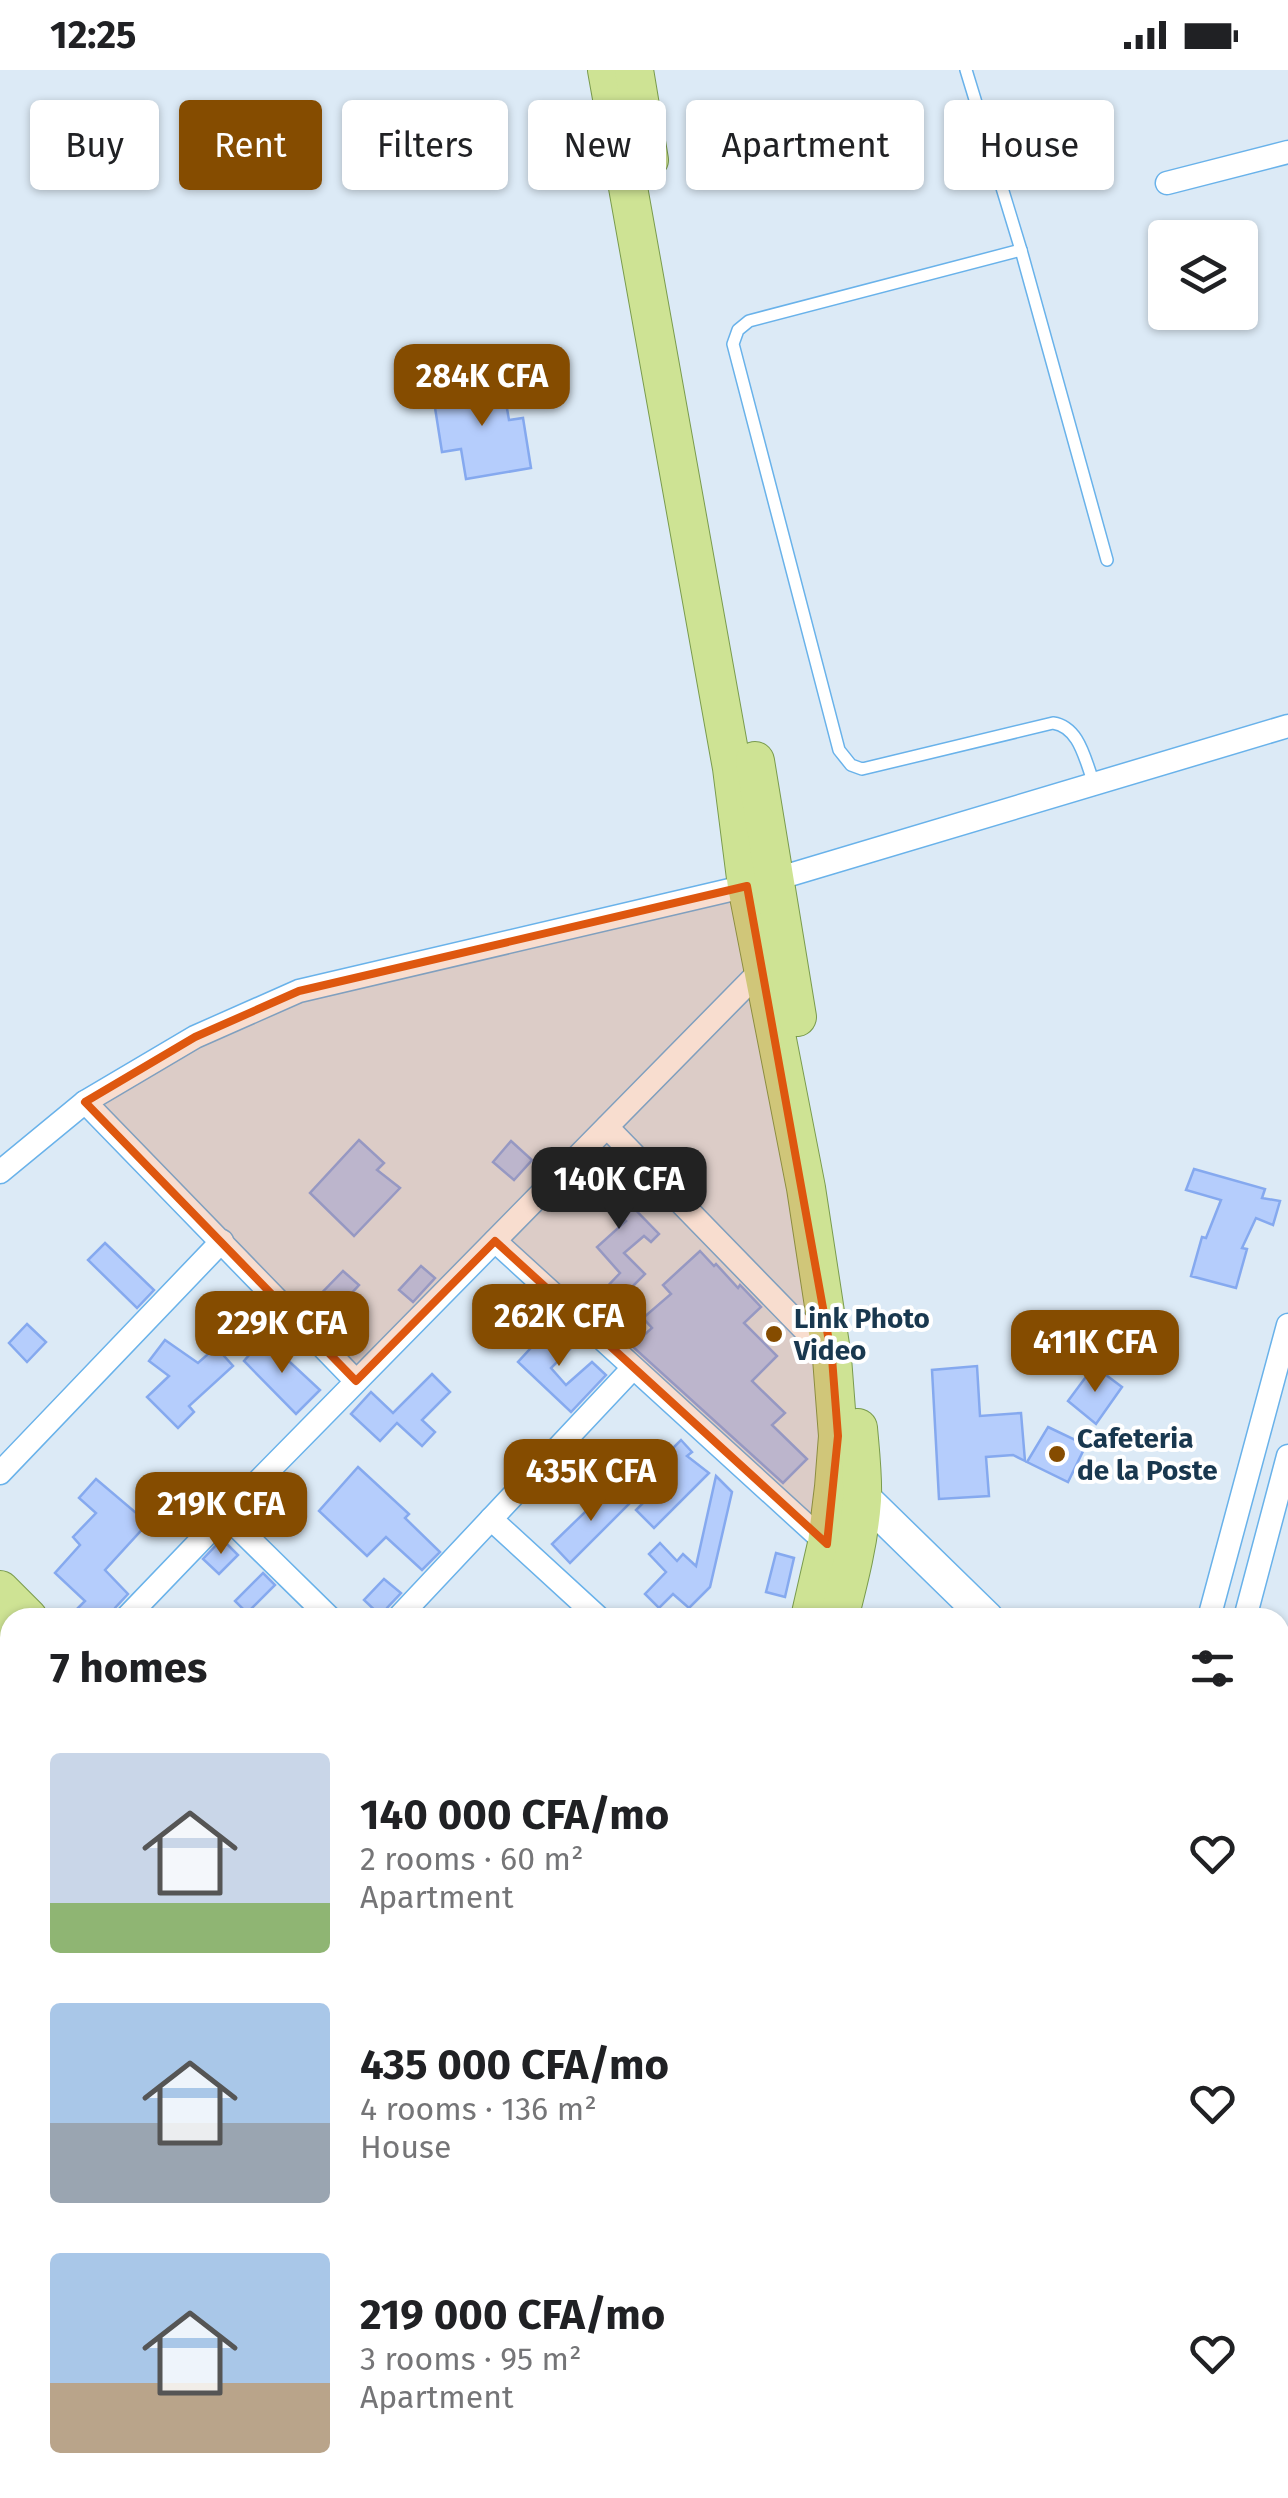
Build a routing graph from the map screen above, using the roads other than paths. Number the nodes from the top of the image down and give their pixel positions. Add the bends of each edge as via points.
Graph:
1 (606, 70) edge
2 (634, 70) edge
3 (966, 70) edge
4 (1288, 152) edge
5 (1167, 183) dead end
6 (1021, 250) junction
7 (1108, 560) dead end
8 (1288, 726) edge
9 (1094, 784) junction
10 (761, 883) junction
11 (774, 958) junction
12 (85, 1102) junction
13 (607, 1127) junction
14 (0, 1172) edge
15 (495, 1240) junction
16 (222, 1242) junction
17 (1288, 1325) edge
18 (832, 1358) junction
19 (632, 1368) junction
20 (356, 1381) junction
21 (1288, 1456) edge
22 (0, 1473) edge
23 (862, 1496) junction
24 (225, 1514) junction
25 (491, 1518) junction
26 (828, 1544) junction
27 (0, 1590) edge
28 (18, 1608) edge
29 (136, 1608) edge
30 (320, 1608) edge
31 (407, 1608) edge
32 (588, 1608) edge
33 (812, 1608) edge
34 (842, 1608) edge
35 (975, 1608) edge
36 (1212, 1608) edge
37 (1248, 1608) edge

1 - 10 main road via 732,768
2 - 10 main road
3 - 6 lane
4 - 5 street
6 - 7 lane
6 - 9 lane via 750,320 733,344 840,750 851,765 862,769 1053,723 1074,734
8 - 9 street
9 - 10 street
10 - 11 main road
10 - 12 street via 299,991 195,1037
11 - 13 street
11 - 18 main road
11 - 23 main road via 842,1272
12 - 14 street
12 - 16 street
13 - 15 street
13 - 18 street
15 - 19 street
15 - 20 street
16 - 20 street
16 - 22 street
17 - 36 street
18 - 26 main road via 838,1436
19 - 25 street
19 - 26 street
20 - 24 street
21 - 37 street
23 - 34 main road
23 - 35 street
24 - 29 street
24 - 30 street
25 - 31 street
25 - 32 street
26 - 33 main road
27 - 28 main road

